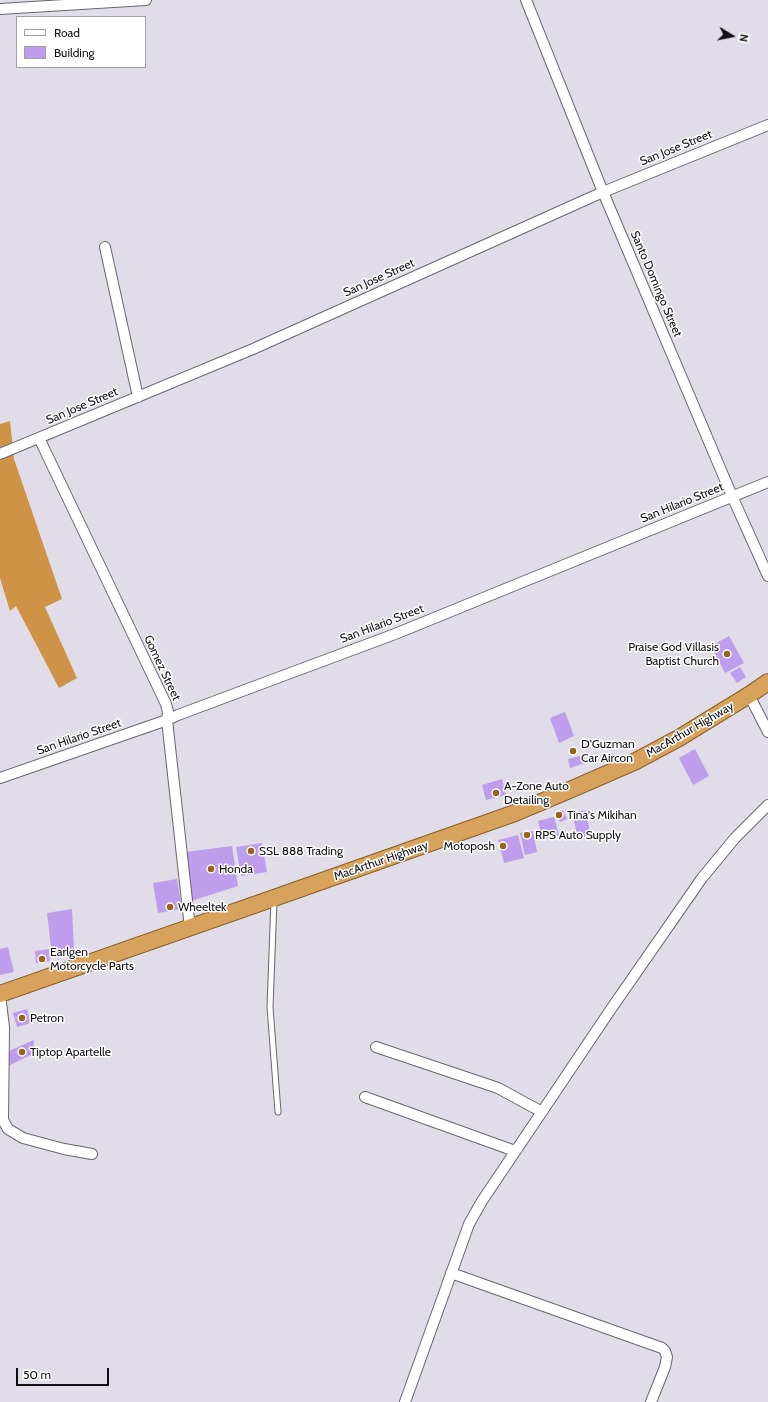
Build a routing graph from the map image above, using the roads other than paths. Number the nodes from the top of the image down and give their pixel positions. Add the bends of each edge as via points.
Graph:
1 (146, 0) edge
2 (526, 0) edge
3 (0, 9) edge
4 (768, 125) edge
5 (603, 192) junction
6 (105, 247) dead end
7 (138, 397) junction
8 (39, 438) junction
9 (0, 454) edge
10 (768, 482) edge
11 (732, 496) junction
12 (768, 576) edge
13 (768, 682) edge
14 (750, 695) junction
15 (167, 720) junction
16 (768, 732) edge
17 (0, 778) edge
18 (768, 805) edge
19 (274, 898) junction
20 (190, 928) junction
21 (0, 994) edge
22 (376, 1047) dead end
23 (364, 1097) dead end
24 (278, 1112) dead end
25 (542, 1112) junction
26 (515, 1151) junction
27 (92, 1154) dead end
28 (451, 1273) junction
29 (406, 1402) edge
30 (651, 1402) edge

1 - 3 street
2 - 5 street, Santo Domingo Street
4 - 5 street, San Jose Street
5 - 7 street, San Jose Street via 253,349
5 - 11 street, Santo Domingo Street
6 - 7 street
7 - 8 street, San Jose Street
8 - 9 street, San Jose Street
8 - 15 street, Gomez Street via 166,704
10 - 11 street, San Hilario Street
11 - 12 street, Santo Domingo Street
11 - 15 street, San Hilario Street via 395,634
13 - 14 highway, MacArthur Highway
14 - 16 street
14 - 19 highway, MacArthur Highway via 634,762 572,789 464,831
15 - 17 street, San Hilario Street
15 - 20 street, Gomez Street
18 - 25 street via 735,838 702,878
19 - 20 highway, MacArthur Highway
19 - 24 lane via 270,1007
20 - 21 highway, MacArthur Highway
21 - 27 street via 4,1027 3,1120 8,1129 23,1138
22 - 25 street via 498,1088
23 - 26 street
25 - 26 street
26 - 28 street via 469,1224
28 - 29 street
28 - 30 street via 662,1348 667,1357 665,1367

